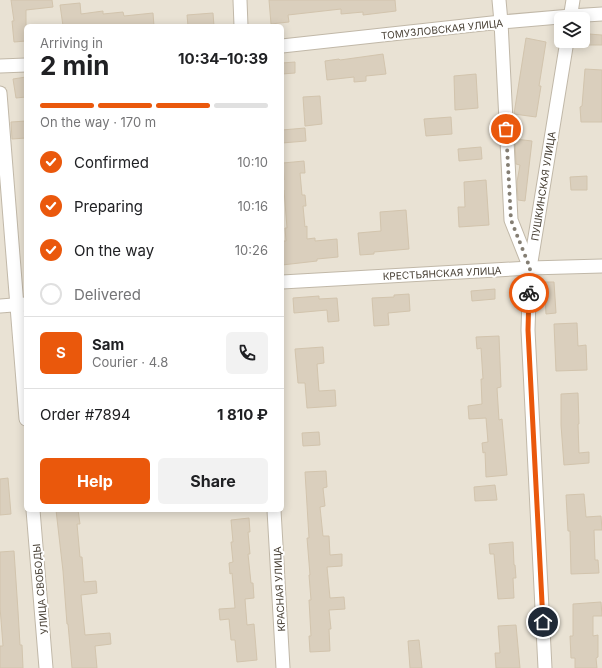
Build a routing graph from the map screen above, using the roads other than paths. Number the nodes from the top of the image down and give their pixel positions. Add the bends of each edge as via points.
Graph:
1 (240, 0) edge
2 (499, 0) edge
3 (572, 0) edge
4 (571, 12) edge
5 (602, 14) edge
6 (590, 15) edge
7 (554, 18) edge
8 (501, 22) junction
9 (241, 24) edge
10 (284, 46) edge
11 (565, 48) edge
12 (24, 65) edge
13 (0, 66) edge
14 (0, 93) edge
15 (602, 266) edge
16 (530, 268) junction
17 (284, 282) edge
18 (21, 304) edge
19 (0, 306) edge
20 (24, 373) edge
21 (33, 512) edge
22 (274, 512) edge
23 (46, 668) edge
24 (284, 668) edge
25 (545, 668) edge

1 - 9 street
2 - 8 street
3 - 4 street
5 - 6 street, ТОМУЗЛОВСКАЯ УЛИЦА
7 - 8 street, ТОМУЗЛОВСКАЯ УЛИЦА
8 - 10 street, ТОМУЗЛОВСКАЯ УЛИЦА
8 - 16 street via 511,220
11 - 16 street, ПУШКИНСКАЯ УЛИЦА
12 - 13 street
14 - 18 street
15 - 16 street, КРЕСТЬЯНСКАЯ УЛИЦА
16 - 17 street, КРЕСТЬЯНСКАЯ УЛИЦА
16 - 25 street, ПУШКИНСКАЯ УЛИЦА via 528,330
18 - 19 street
18 - 20 street
21 - 23 street, УЛИЦА СВОБОДЫ
22 - 24 street, КРАСНАЯ УЛИЦА

